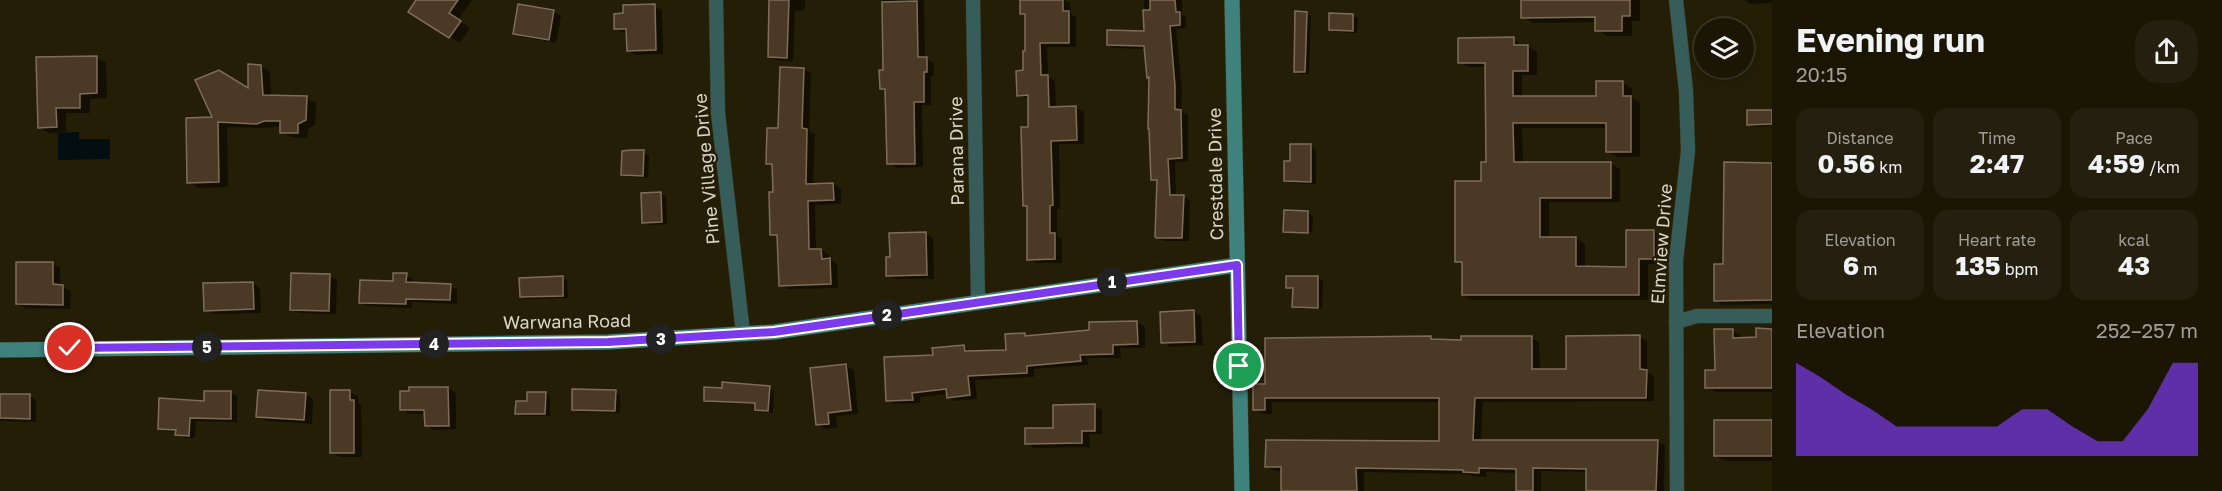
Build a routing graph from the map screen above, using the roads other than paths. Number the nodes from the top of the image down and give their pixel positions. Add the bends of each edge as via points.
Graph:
1 (716, 0) edge
2 (973, 0) edge
3 (1232, 0) edge
4 (1676, 0) edge
5 (1237, 265) junction
6 (978, 301) junction
7 (1772, 316) edge
8 (1676, 322) junction
9 (743, 333) junction
10 (0, 350) edge
11 (1242, 491) edge
12 (1677, 491) edge

1 - 9 street, Pine Village Drive via 718,113
2 - 6 street, Parana Drive
3 - 5 street, Crestdale Drive
4 - 8 street, Elmview Drive via 1688,151 1676,261
5 - 6 street, Warwana Road
5 - 11 street, Crestdale Drive
6 - 9 street, Warwana Road via 774,332
7 - 8 street via 1697,316
8 - 12 street, Elmview Drive
9 - 10 street, Warwana Road via 608,342

